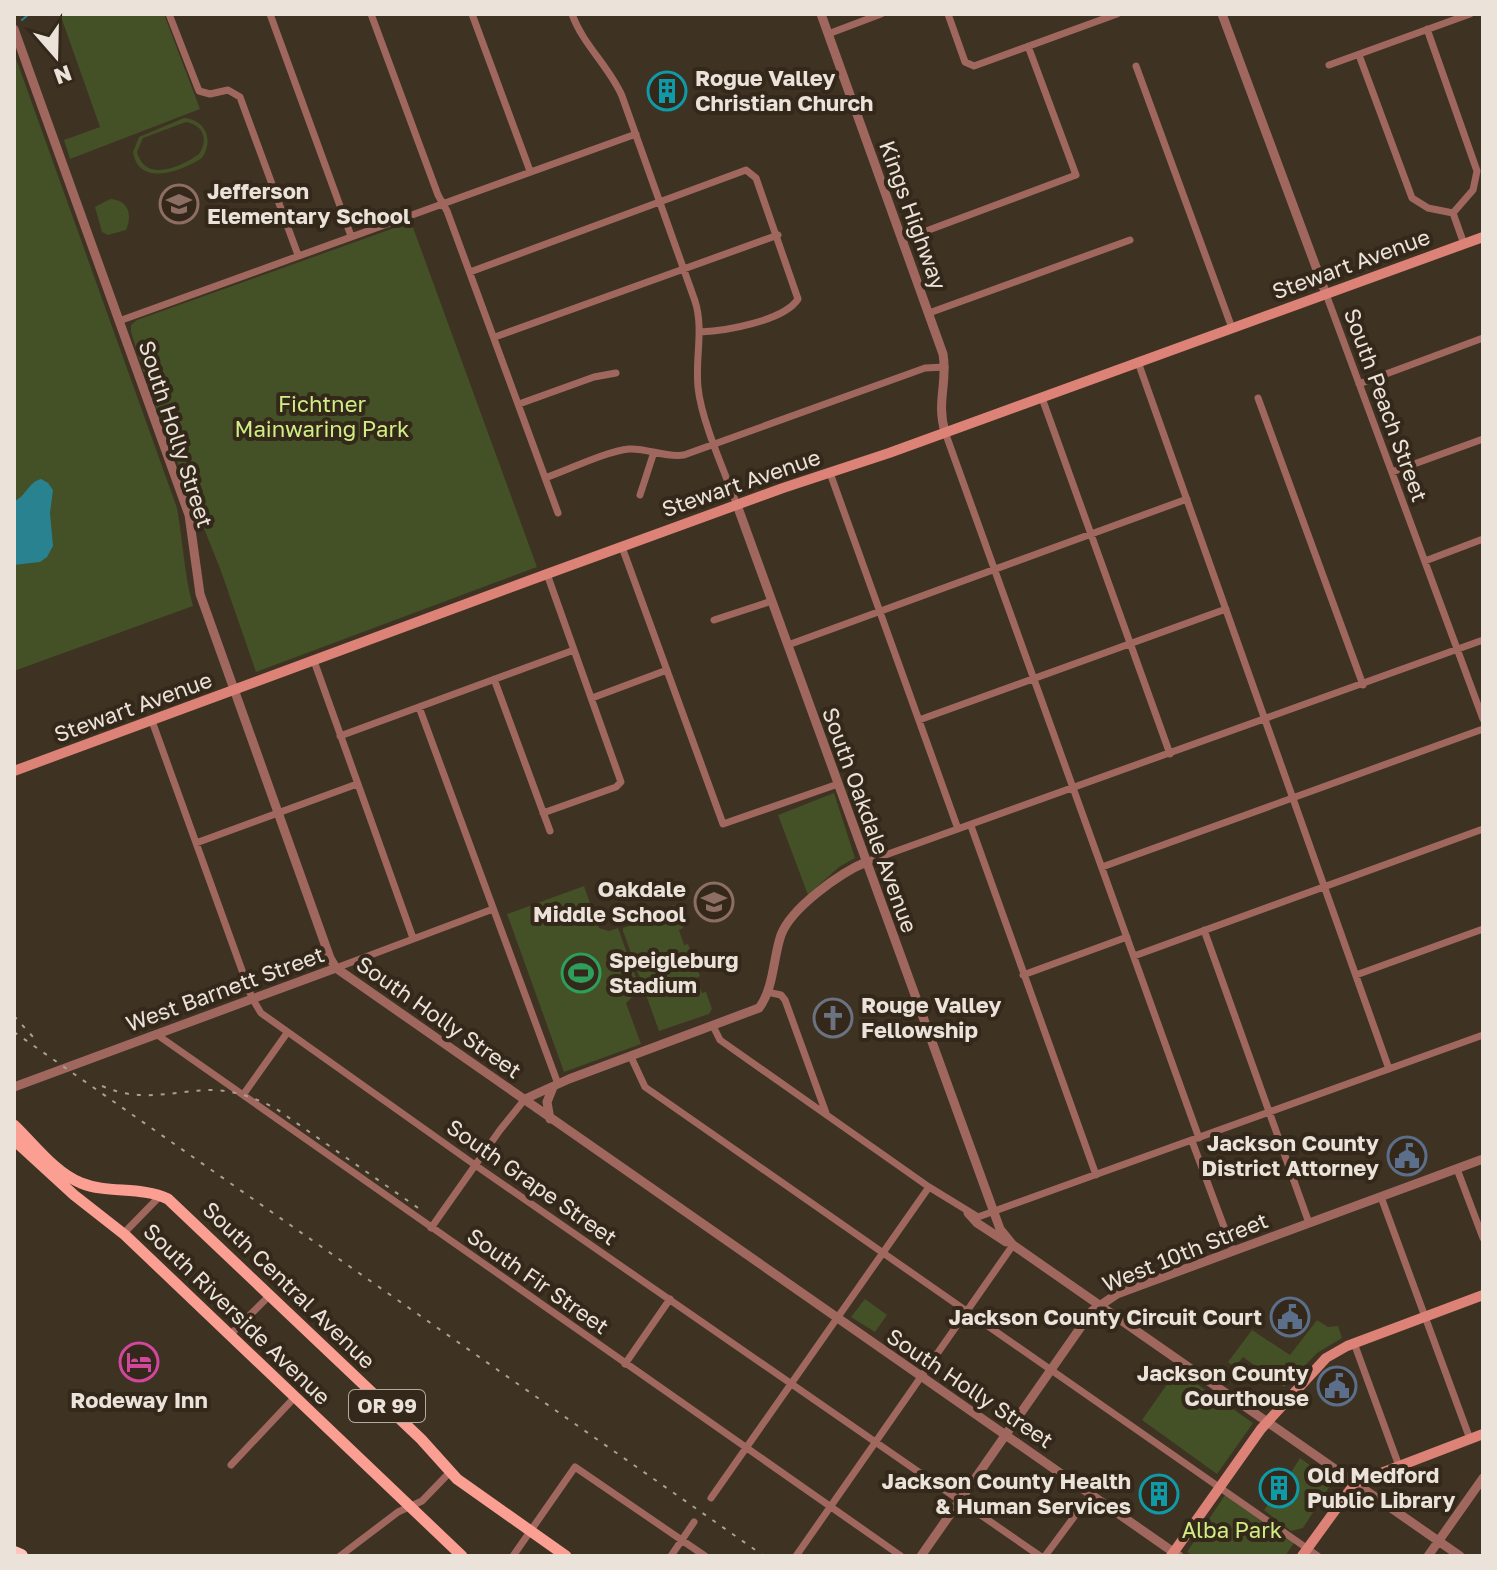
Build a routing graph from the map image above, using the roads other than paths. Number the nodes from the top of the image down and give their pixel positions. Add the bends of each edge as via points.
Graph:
1 (169, 14) edge
2 (270, 14) edge
3 (371, 14) edge
4 (472, 14) edge
5 (572, 14) edge
6 (821, 14) edge
7 (881, 14) edge
8 (948, 14) edge
9 (1117, 14) edge
10 (1222, 14) edge
11 (1470, 14) edge
12 (14, 29) edge
13 (1427, 29) junction
14 (828, 34) junction
15 (1028, 46) junction
16 (1359, 55) junction
17 (1329, 65) dead end
18 (1136, 66) dead end
19 (636, 134) junction
20 (530, 171) junction
21 (442, 203) junction
22 (660, 203) junction
23 (1453, 213) junction
24 (778, 235) junction
25 (351, 236) junction
26 (1483, 237) edge
27 (902, 240) junction
28 (1130, 240) dead end
29 (1464, 244) junction
30 (298, 255) junction
31 (684, 269) junction
32 (470, 272) junction
33 (1326, 294) junction
34 (929, 313) junction
35 (119, 321) junction
36 (1232, 328) junction
37 (700, 332) junction
38 (495, 337) junction
39 (1483, 338) edge
40 (1138, 362) junction
41 (945, 367) junction
42 (616, 373) dead end
43 (1359, 384) junction
44 (1042, 398) junction
45 (1258, 398) dead end
46 (519, 404) junction
47 (945, 432) junction
48 (1483, 439) edge
49 (715, 445) junction
50 (654, 452) junction
51 (1392, 472) junction
52 (830, 473) junction
53 (545, 478) junction
54 (640, 495) dead end
55 (1187, 499) junction
56 (737, 505) junction
57 (558, 513) dead end
58 (1090, 534) junction
59 (1483, 539) edge
60 (622, 547) junction
61 (1425, 561) junction
62 (994, 568) junction
63 (547, 574) junction
64 (772, 601) junction
65 (1226, 609) junction
66 (879, 610) junction
67 (714, 620) dead end
68 (1483, 640) edge
69 (1130, 644) junction
70 (788, 645) junction
71 (574, 650) junction
72 (1457, 650) junction
73 (314, 661) junction
74 (667, 670) junction
75 (1034, 678) junction
76 (494, 679) junction
77 (1363, 685) junction
78 (234, 692) junction
79 (592, 698) junction
80 (419, 707) junction
81 (1483, 719) edge
82 (919, 720) junction
83 (1266, 720) junction
84 (152, 721) junction
85 (1483, 729) edge
86 (340, 736) junction
87 (1170, 754) junction
88 (14, 771) edge
89 (357, 784) junction
90 (838, 784) junction
91 (1074, 789) junction
92 (1294, 798) junction
93 (278, 813) junction
94 (543, 813) junction
95 (971, 826) junction
96 (958, 829) junction
97 (1483, 829) edge
98 (550, 831) dead end
99 (196, 843) junction
100 (866, 862) junction
101 (1102, 867) junction
102 (1325, 887) junction
103 (493, 909) junction
104 (1483, 929) edge
105 (1204, 930) junction
106 (1127, 937) junction
107 (413, 938) junction
108 (1134, 956) junction
109 (336, 968) junction
110 (1023, 975) junction
111 (1356, 975) junction
112 (767, 992) junction
113 (252, 998) junction
114 (713, 1026) junction
115 (287, 1033) junction
116 (156, 1034) junction
117 (1483, 1035) edge
118 (631, 1057) junction
119 (1389, 1069) junction
120 (556, 1085) junction
121 (14, 1087) edge
122 (243, 1095) junction
123 (525, 1099) junction
124 (1270, 1113) junction
125 (827, 1115) junction
126 (550, 1119) junction
127 (14, 1125) edge
128 (14, 1140) edge
129 (1195, 1140) junction
130 (1483, 1159) edge
131 (475, 1165) junction
132 (1457, 1169) junction
133 (1096, 1175) junction
134 (100, 1187) junction
135 (929, 1187) junction
136 (161, 1195) junction
137 (1381, 1197) junction
138 (97, 1213) junction
139 (968, 1213) junction
140 (992, 1213) junction
141 (1309, 1223) junction
142 (431, 1228) junction
143 (123, 1234) junction
144 (1483, 1238) edge
145 (1013, 1245) junction
146 (1233, 1251) junction
147 (882, 1253) junction
148 (270, 1295) junction
149 (1483, 1295) edge
150 (670, 1299) junction
151 (1100, 1305) junction
152 (966, 1311) junction
153 (1425, 1317) junction
154 (835, 1318) junction
155 (230, 1335) junction
156 (1354, 1343) junction
157 (625, 1364) junction
158 (1051, 1371) junction
159 (920, 1376) junction
160 (791, 1381) junction
161 (295, 1397) junction
162 (1267, 1422) junction
163 (1006, 1434) junction
164 (1483, 1434) edge
165 (1470, 1439) junction
166 (875, 1441) junction
167 (745, 1448) junction
168 (231, 1465) dead end
169 (1399, 1466) junction
170 (450, 1472) junction
171 (1483, 1478) edge
172 (1355, 1483) junction
173 (1219, 1486) junction
174 (1091, 1494) junction
175 (711, 1498) dead end
176 (960, 1499) junction
177 (412, 1507) junction
178 (830, 1507) junction
179 (694, 1522) dead end
180 (531, 1531) junction
181 (682, 1540) junction
182 (1439, 1541) junction
183 (14, 1553) edge
184 (1305, 1553) edge
185 (1175, 1555) edge
186 (21, 1556) edge
187 (340, 1556) edge
188 (462, 1556) edge
189 (513, 1556) edge
190 (566, 1556) edge
191 (671, 1556) edge
192 (705, 1556) edge
193 (796, 1556) edge
194 (901, 1556) edge
195 (921, 1556) edge
196 (1043, 1556) edge
197 (1318, 1556) edge
198 (1428, 1556) edge
199 (1460, 1556) edge

1 - 30 street via 199,91 206,95 228,90 240,97
2 - 25 street
3 - 21 street
4 - 20 street
5 - 19 street, South Oakdale Avenue via 617,85
6 - 14 street, Kings Highway
7 - 14 street
8 - 15 street via 970,65
9 - 15 street
10 - 33 street, South Peach Street
11 - 13 street
12 - 35 street, South Holly Street
13 - 16 street
13 - 23 street via 1477,171 1473,190
14 - 27 street, Kings Highway
15 - 27 street via 1076,175
16 - 17 street
16 - 23 street via 1412,198
18 - 36 street
19 - 20 street
19 - 22 street, South Oakdale Avenue
20 - 21 street
21 - 25 street
21 - 32 street
22 - 24 street via 715,179 751,172
22 - 31 street, South Oakdale Avenue
22 - 32 street
23 - 29 street
24 - 31 street
24 - 37 street via 797,303 738,328
25 - 30 street
26 - 29 main road, Stewart Avenue
27 - 34 street, Kings Highway
28 - 34 street
29 - 33 main road, Stewart Avenue
30 - 35 street
31 - 37 street, South Oakdale Avenue
31 - 38 street
32 - 38 street
33 - 36 main road, Stewart Avenue
33 - 43 street, South Peach Street
34 - 41 street, Kings Highway
35 - 78 street, South Holly Street via 189,515 200,594
36 - 40 main road, Stewart Avenue
37 - 49 street, South Oakdale Avenue via 698,386
38 - 46 street
39 - 43 street
40 - 44 main road, Stewart Avenue
40 - 55 street
41 - 47 street, Kings Highway via 940,410
41 - 49 street via 925,368
42 - 46 street
43 - 51 street, South Peach Street
44 - 47 main road, Stewart Avenue
44 - 58 street
45 - 77 street
46 - 53 street
47 - 52 main road, Stewart Avenue
47 - 62 street
48 - 51 street
49 - 50 street via 679,456
49 - 56 street, South Oakdale Avenue
50 - 53 street via 622,450
50 - 54 street
51 - 61 street, South Peach Street
52 - 56 main road, Stewart Avenue
52 - 66 street
53 - 57 street
55 - 58 street
55 - 65 street
56 - 60 main road, Stewart Avenue
56 - 64 street, South Oakdale Avenue
58 - 62 street
58 - 69 street
59 - 61 street
60 - 63 main road, Stewart Avenue
60 - 74 street
61 - 72 street, South Peach Street
62 - 66 street
62 - 75 street
63 - 71 street
63 - 73 main road, Stewart Avenue
64 - 67 street
64 - 70 street, South Oakdale Avenue
65 - 69 street
65 - 83 street
66 - 70 street
66 - 82 street
68 - 72 street
69 - 75 street
69 - 87 street
70 - 90 street, South Oakdale Avenue
71 - 76 street
71 - 79 street
72 - 77 street
72 - 81 street, South Peach Street
73 - 78 main road, Stewart Avenue
73 - 86 street
74 - 79 street
74 - 90 street via 721,820 728,823
75 - 82 street
75 - 91 street
76 - 80 street
76 - 94 street
77 - 83 street
78 - 84 main road, Stewart Avenue
78 - 93 street, South Holly Street
79 - 94 street via 621,779 616,787
80 - 86 street
80 - 103 street
82 - 96 street
83 - 87 street
83 - 92 street
84 - 88 main road, Stewart Avenue
84 - 99 street, South Grape Street
85 - 92 street
86 - 89 street
87 - 91 street
89 - 93 street
89 - 107 street
90 - 100 street, South Oakdale Avenue
91 - 95 street
91 - 101 street
92 - 101 street
92 - 102 street
93 - 99 street
93 - 109 street, South Holly Street
94 - 98 street
95 - 96 street
95 - 110 street
96 - 100 street
97 - 102 street
99 - 113 street, South Grape Street
100 - 112 street via 842,874 792,917 781,935
100 - 140 street, South Oakdale Avenue
101 - 106 street
102 - 105 street
102 - 111 street
103 - 107 street, West Barnett Street
103 - 120 street
104 - 111 street
105 - 108 street
105 - 124 street
106 - 108 street
106 - 110 street
107 - 109 street, West Barnett Street
108 - 129 street
109 - 113 street, West Barnett Street
109 - 123 street, South Holly Street
110 - 133 street
111 - 119 street
112 - 114 street via 754,1012
112 - 125 street via 785,1000
113 - 115 street, South Grape Street via 261,1013
113 - 116 street, West Barnett Street
114 - 118 street
114 - 125 street via 720,1040
115 - 122 street
115 - 131 street, South Grape Street
116 - 121 street, West Barnett Street
116 - 122 street, South Fir Street
117 - 119 street
118 - 120 street
118 - 147 street via 645,1087
119 - 124 street
120 - 123 street
120 - 126 street via 547,1102
122 - 142 street, South Fir Street
123 - 126 street, South Holly Street
123 - 131 street
124 - 129 street
124 - 141 street
125 - 135 street
126 - 154 street, South Holly Street
127 - 134 main road via 72,1179
128 - 138 main road, South Riverside Avenue / OR 99
129 - 133 street
129 - 146 street
130 - 132 street, West 10th Street
131 - 142 street
131 - 150 street, South Grape Street
132 - 137 street, West 10th Street
132 - 144 street
133 - 140 street
134 - 136 main road
134 - 138 main road via 89,1194
135 - 139 street
135 - 147 street
136 - 143 street
136 - 148 main road, South Central Avenue / OR 99
137 - 141 street, West 10th Street
137 - 153 street
138 - 143 main road, South Riverside Avenue / OR 99
139 - 140 street
139 - 145 street
140 - 145 street, South Oakdale Avenue
141 - 146 street, West 10th Street
142 - 157 street, South Fir Street
143 - 155 main road, South Riverside Avenue / OR 99
145 - 151 street, South Oakdale Avenue
145 - 152 street
146 - 151 street, West 10th Street
147 - 152 street
147 - 154 street
148 - 155 street
148 - 170 main road, South Central Avenue / OR 99
149 - 153 main road
150 - 157 street
150 - 160 street, South Grape Street
151 - 158 street, West 10th Street
151 - 162 street, South Oakdale Avenue
152 - 158 street
152 - 159 street
153 - 156 main road
153 - 165 street
154 - 159 street, South Holly Street
154 - 160 street
155 - 161 main road, South Riverside Avenue / OR 99
156 - 162 main road via 1326,1358
156 - 169 street
157 - 167 street, South Fir Street
158 - 163 street, West 10th Street
158 - 173 street
159 - 163 street, South Holly Street
159 - 166 street
160 - 166 street, South Grape Street
160 - 167 street
161 - 168 street
161 - 177 main road, South Riverside Avenue / OR 99
162 - 172 street, South Oakdale Avenue
162 - 173 main road
163 - 174 street, South Holly Street
163 - 176 street, West 10th Street
164 - 165 main road
165 - 169 main road
166 - 176 street, South Grape Street
166 - 178 street
167 - 175 street
167 - 178 street, South Fir Street
169 - 172 main road
170 - 177 street
170 - 180 main road, South Central Avenue / OR 99
171 - 182 street
172 - 182 street, South Oakdale Avenue
172 - 184 main road
173 - 184 street
173 - 185 main road
174 - 185 street, South Holly Street
174 - 196 street
176 - 195 street, West 10th Street
176 - 196 street, South Grape Street
177 - 187 street
177 - 188 main road, South Riverside Avenue / OR 99
178 - 193 street
178 - 194 street, South Fir Street
179 - 181 street
180 - 181 street via 575,1467
180 - 189 street
180 - 190 main road, South Central Avenue / OR 99
181 - 191 street
181 - 192 street
182 - 198 street
182 - 199 street, South Oakdale Avenue
183 - 186 highway
184 - 197 street

